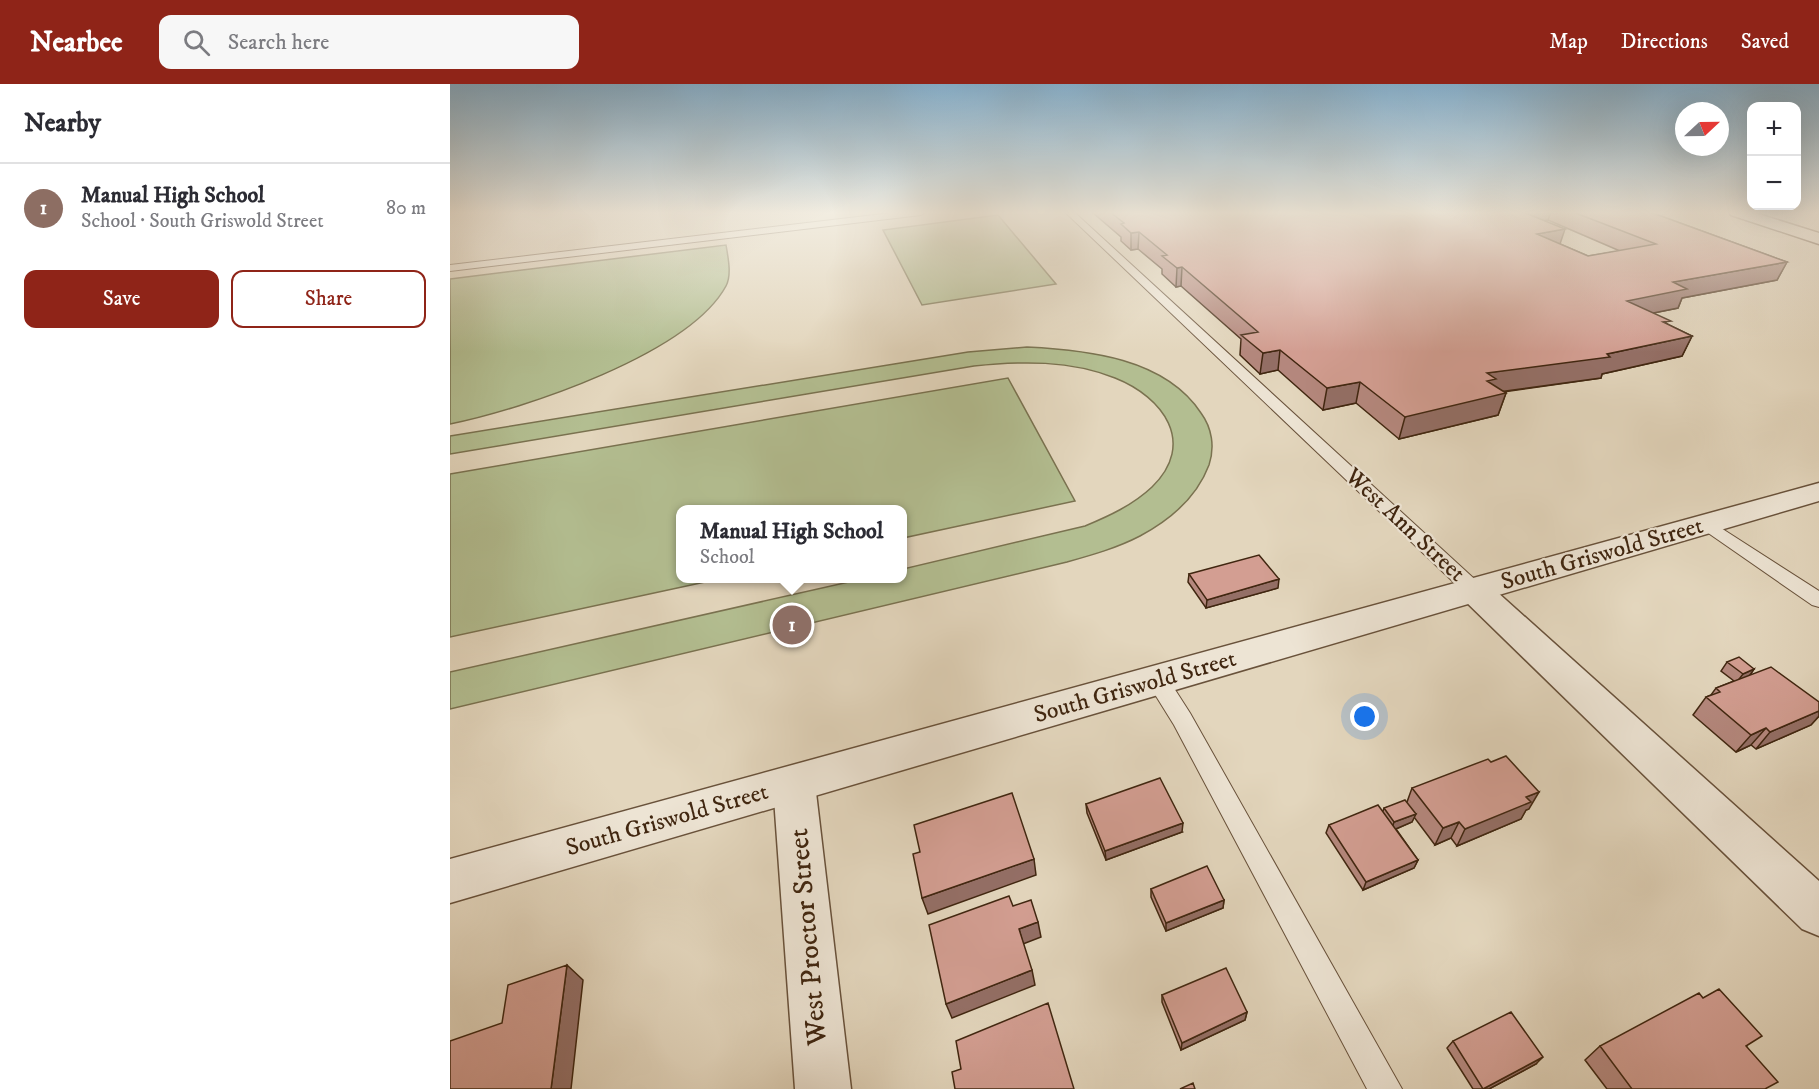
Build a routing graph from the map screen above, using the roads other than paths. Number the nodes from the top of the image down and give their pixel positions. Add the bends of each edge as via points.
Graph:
1 (527, 259) edge
2 (1119, 259) edge
3 (450, 268) edge
4 (1819, 492) edge
5 (1707, 524) junction
6 (1474, 590) junction
7 (1819, 600) edge
8 (1157, 680) junction
9 (794, 784) junction
10 (450, 881) edge
11 (1819, 913) edge
12 (822, 1089) edge
13 (1385, 1089) edge

1 - 3 lane
2 - 6 lane, West Ann Street
4 - 5 street, South Griswold Street
5 - 6 street, South Griswold Street
5 - 7 lane
6 - 8 street, South Griswold Street
6 - 11 street, West Ann Street
8 - 9 street, South Griswold Street
8 - 13 lane
9 - 10 street, South Griswold Street
9 - 12 street, West Proctor Street

